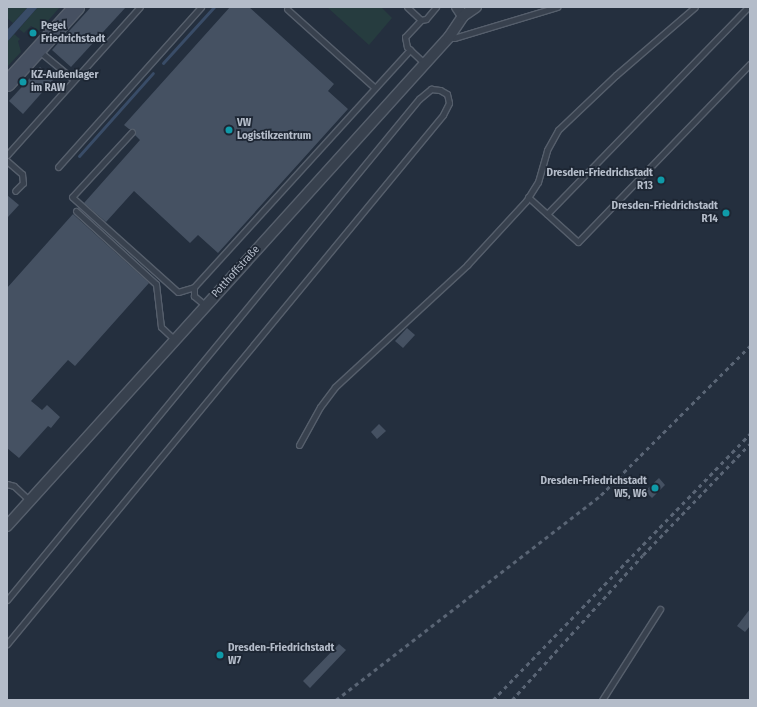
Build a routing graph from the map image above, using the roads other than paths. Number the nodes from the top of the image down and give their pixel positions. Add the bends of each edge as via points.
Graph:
1 (76, 7) edge
2 (140, 7) edge
3 (201, 7) edge
4 (407, 7) edge
5 (436, 7) edge
6 (457, 7) edge
7 (476, 7) edge
8 (557, 7) edge
9 (695, 7) edge
10 (748, 7) edge
11 (287, 9) dead end
12 (464, 16) junction
13 (421, 20) junction
14 (449, 37) junction
15 (37, 50) junction
16 (410, 50) junction
17 (425, 64) junction
18 (750, 64) edge
19 (74, 80) junction
20 (7, 83) edge
21 (375, 88) junction
22 (132, 132) dead end
23 (7, 155) edge
24 (7, 161) edge
25 (58, 167) dead end
26 (15, 191) dead end
27 (528, 197) junction
28 (76, 211) dead end
29 (547, 214) junction
30 (194, 287) junction
31 (206, 306) junction
32 (175, 340) junction
33 (299, 445) dead end
34 (7, 484) edge
35 (30, 501) junction
36 (7, 526) edge
37 (7, 600) edge
38 (660, 609) dead end
39 (7, 644) edge
40 (602, 700) edge

1 - 15 main road
2 - 19 lane
3 - 25 lane
4 - 13 lane
5 - 13 lane via 426,19
6 - 12 street
7 - 12 street, Potthoffstraße
8 - 14 lane via 454,38
9 - 27 lane via 616,75 558,130 547,150 538,182
10 - 29 lane
11 - 21 lane
12 - 14 street, Potthoffstraße
13 - 16 lane via 405,37
14 - 17 street, Potthoffstraße
15 - 19 lane
15 - 20 main road
16 - 17 lane
16 - 21 lane
17 - 31 street, Potthoffstraße
18 - 29 lane via 578,242
19 - 23 lane
21 - 30 lane
22 - 30 lane via 72,197 178,292
24 - 26 lane via 22,174 23,183
27 - 29 lane
27 - 33 lane via 467,265 335,387 320,407
28 - 32 lane via 156,284 161,327
30 - 31 lane via 194,296
31 - 32 street, Potthoffstraße
32 - 35 street, Potthoffstraße
34 - 35 lane via 14,486
35 - 36 street, Potthoffstraße
37 - 39 lane via 419,99 431,89 447,94 449,103 443,115
38 - 40 lane

